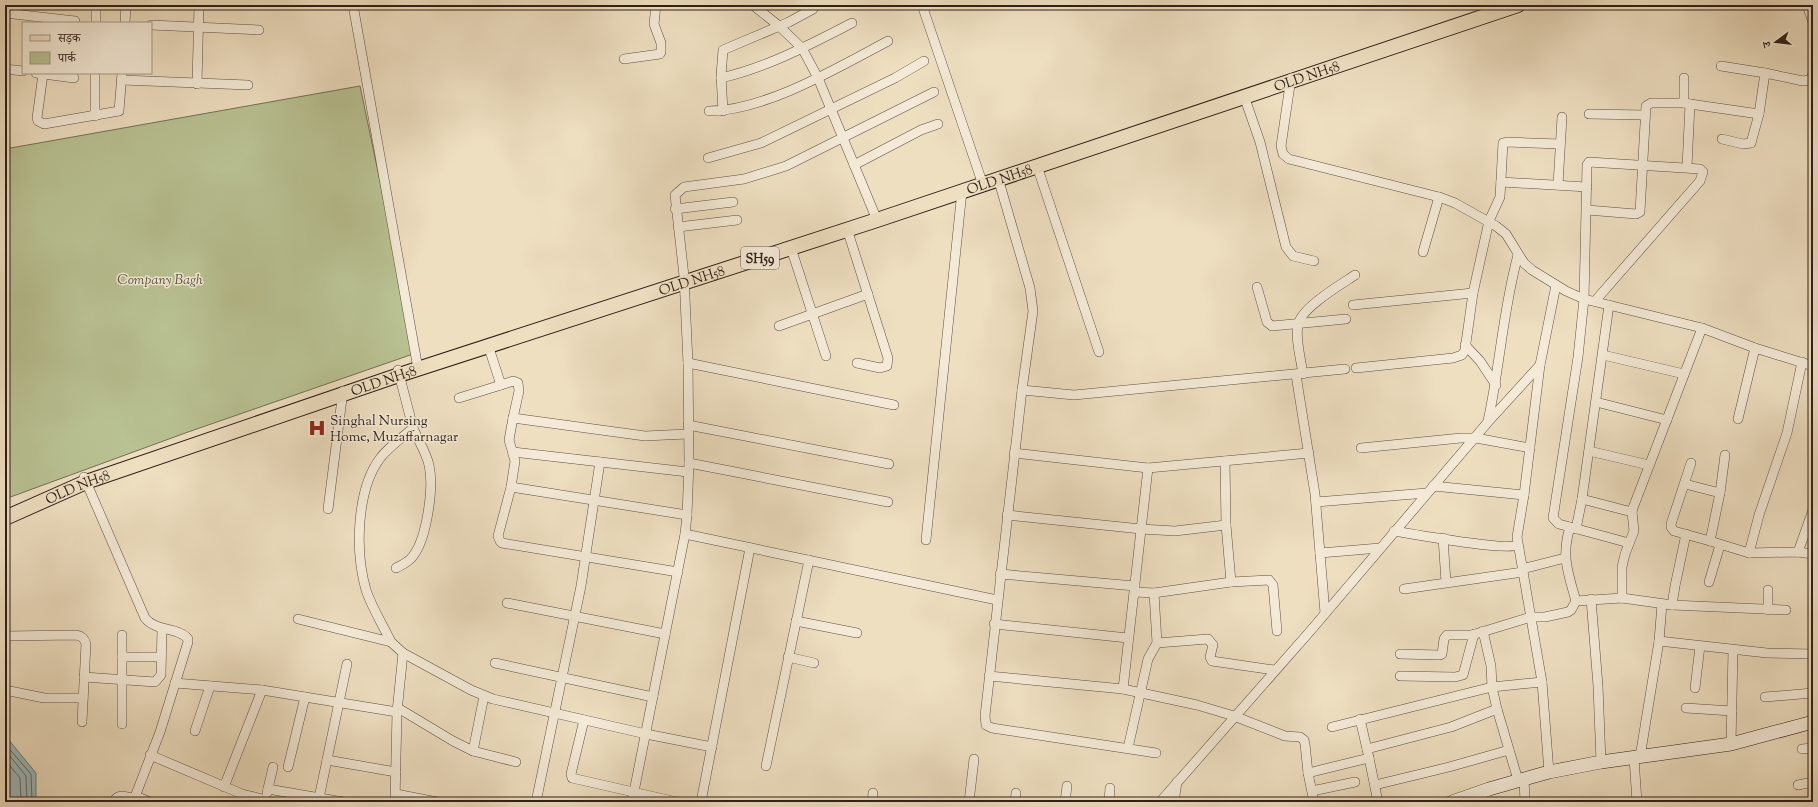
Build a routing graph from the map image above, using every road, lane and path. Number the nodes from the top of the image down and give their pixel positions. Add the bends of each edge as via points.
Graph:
1 (96, 5) edge
2 (126, 5) edge
3 (199, 5) edge
4 (353, 5) edge
5 (656, 5) edge
6 (753, 5) edge
7 (922, 5) edge
8 (1500, 5) edge
9 (1518, 5) edge
10 (1808, 5) edge
11 (813, 9) dead end
12 (5, 13) edge
13 (75, 21) dead end
14 (96, 22) edge
15 (125, 22) edge
16 (1813, 22) edge
17 (852, 23) dead end
18 (152, 25) edge
19 (779, 26) junction
20 (198, 27) junction
21 (259, 30) dead end
22 (888, 42) dead end
23 (802, 48) junction
24 (624, 59) dead end
25 (924, 61) dead end
26 (1721, 66) dead end
27 (5, 69) edge
28 (22, 71) edge
29 (1765, 73) junction
30 (40, 74) edge
31 (47, 74) edge
32 (96, 74) edge
33 (1813, 74) edge
34 (122, 77) edge
35 (1291, 77) junction
36 (74, 78) dead end
37 (721, 78) junction
38 (818, 78) junction
39 (1684, 78) dead end
40 (197, 84) junction
41 (248, 85) dead end
42 (934, 92) dead end
43 (1244, 96) junction
44 (1687, 104) junction
45 (831, 109) junction
46 (709, 111) dead end
47 (723, 111) junction
48 (1589, 114) dead end
49 (1759, 114) junction
50 (1645, 115) junction
51 (95, 116) junction
52 (1562, 117) dead end
53 (938, 124) dead end
54 (843, 138) junction
55 (1722, 139) dead end
56 (1560, 144) junction
57 (708, 158) dead end
58 (854, 165) junction
59 (1643, 165) junction
60 (1037, 166) junction
61 (1687, 167) junction
62 (981, 178) junction
63 (998, 178) junction
64 (1501, 182) junction
65 (1558, 185) junction
66 (1587, 188) junction
67 (962, 191) junction
68 (1439, 196) junction
69 (733, 202) dead end
70 (676, 210) junction
71 (1587, 210) junction
72 (876, 217) junction
73 (737, 220) dead end
74 (1489, 221) junction
75 (678, 227) junction
76 (847, 228) junction
77 (791, 248) junction
78 (1423, 252) dead end
79 (1518, 255) junction
80 (1314, 261) dead end
81 (1355, 275) dead end
82 (684, 279) junction
83 (1556, 285) junction
84 (1256, 287) dead end
85 (1473, 293) junction
86 (868, 294) junction
87 (1584, 299) junction
88 (1595, 302) junction
89 (1609, 305) junction
90 (1353, 306) dead end
91 (813, 314) junction
92 (1346, 319) dead end
93 (1298, 324) junction
94 (779, 326) dead end
95 (1702, 328) junction
96 (482, 345) junction
97 (1465, 346) junction
98 (1755, 348) junction
99 (1099, 352) dead end
100 (1603, 355) junction
101 (826, 356) dead end
102 (1802, 362) junction
103 (417, 363) junction
104 (688, 363) junction
105 (857, 363) dead end
106 (1540, 365) junction
107 (1813, 366) edge
108 (1356, 368) dead end
109 (1346, 369) dead end
110 (398, 372) junction
111 (1299, 374) junction
112 (1684, 374) junction
113 (502, 385) junction
114 (1496, 385) junction
115 (1022, 390) junction
116 (343, 391) junction
117 (459, 398) dead end
118 (1596, 402) junction
119 (894, 404) dead end
120 (513, 418) junction
121 (1738, 419) dead end
122 (1667, 420) junction
123 (1488, 422) junction
124 (412, 428) junction
125 (688, 430) junction
126 (1476, 438) junction
127 (1362, 448) dead end
128 (1530, 448) junction
129 (1589, 451) junction
130 (513, 452) junction
131 (1014, 453) junction
132 (1309, 454) junction
133 (1725, 455) dead end
134 (1225, 461) junction
135 (600, 462) junction
136 (1691, 463) dead end
137 (889, 464) dead end
138 (1649, 465) junction
139 (689, 468) junction
140 (1148, 468) junction
141 (85, 479) junction
142 (1684, 484) junction
143 (511, 487) junction
144 (1430, 489) junction
145 (1720, 493) junction
146 (1524, 495) junction
147 (46, 496) junction
148 (1582, 499) junction
149 (594, 500) junction
150 (888, 502) dead end
151 (1316, 502) junction
152 (328, 509) dead end
153 (1813, 510) edge
154 (5, 511) edge
155 (1632, 512) junction
156 (687, 515) junction
157 (1007, 515) junction
158 (5, 518) edge
159 (1226, 525) junction
160 (1573, 528) junction
161 (1141, 529) junction
162 (1394, 531) junction
163 (685, 534) junction
164 (1686, 534) junction
165 (1443, 538) junction
166 (926, 540) dead end
167 (1710, 540) junction
168 (1629, 542) junction
169 (1517, 545) junction
170 (1720, 545) junction
171 (750, 548) junction
172 (1380, 548) junction
173 (1798, 552) junction
174 (1320, 553) junction
175 (1749, 553) junction
176 (1813, 554) edge
177 (586, 557) junction
178 (1565, 558) junction
179 (809, 560) junction
180 (396, 568) dead end
181 (1523, 571) junction
182 (678, 572) junction
183 (1000, 574) junction
184 (1231, 582) junction
185 (1446, 582) junction
186 (1709, 582) dead end
187 (1135, 589) junction
188 (1404, 589) dead end
189 (1768, 590) dead end
190 (1154, 593) junction
191 (1622, 598) junction
192 (1591, 599) junction
193 (997, 600) junction
194 (1576, 602) junction
195 (507, 603) dead end
196 (1662, 604) junction
197 (1672, 605) junction
198 (1768, 610) junction
199 (1786, 610) dead end
200 (1325, 613) junction
201 (574, 617) junction
202 (1531, 617) junction
203 (298, 619) dead end
204 (796, 621) junction
205 (994, 624) junction
206 (162, 629) junction
207 (1277, 631) dead end
208 (1479, 632) junction
209 (856, 633) dead end
210 (665, 634) junction
211 (122, 635) dead end
212 (5, 636) edge
213 (1128, 638) junction
214 (1659, 641) junction
215 (391, 642) junction
216 (1157, 643) junction
217 (1700, 646) junction
218 (1733, 650) junction
219 (403, 654) junction
220 (1400, 654) dead end
221 (1813, 654) edge
222 (122, 657) junction
223 (161, 657) junction
224 (788, 657) junction
225 (495, 663) dead end
226 (814, 663) dead end
227 (346, 664) dead end
228 (1274, 670) junction
229 (989, 676) junction
230 (1400, 676) dead end
231 (84, 677) junction
232 (563, 678) junction
233 (123, 680) junction
234 (1542, 682) junction
235 (176, 683) junction
236 (210, 686) junction
237 (1492, 687) junction
238 (1695, 688) dead end
239 (1123, 689) junction
240 (5, 690) edge
241 (262, 690) junction
242 (1140, 693) junction
243 (1813, 693) edge
244 (484, 696) junction
245 (305, 697) junction
246 (653, 697) junction
247 (1765, 697) dead end
248 (83, 698) junction
249 (339, 703) junction
250 (1686, 708) dead end
251 (1497, 709) junction
252 (397, 710) junction
253 (1732, 711) junction
254 (555, 713) junction
255 (1234, 716) junction
256 (1360, 719) junction
257 (584, 720) junction
258 (82, 722) dead end
259 (1813, 722) edge
260 (122, 724) dead end
261 (1332, 726) dead end
262 (195, 731) dead end
263 (646, 734) junction
264 (1732, 744) junction
265 (712, 747) junction
266 (1128, 748) junction
267 (1813, 748) edge
268 (1802, 749) dead end
269 (1509, 750) junction
270 (473, 751) junction
271 (1156, 753) dead end
272 (1368, 754) junction
273 (150, 755) junction
274 (1637, 757) junction
275 (974, 759) dead end
276 (327, 760) junction
277 (516, 762) dead end
278 (1601, 762) junction
279 (766, 766) dead end
280 (273, 767) dead end
281 (288, 767) dead end
282 (396, 772) junction
283 (1549, 772) junction
284 (1308, 773) junction
285 (1521, 780) junction
286 (1177, 782) junction
287 (1355, 782) dead end
288 (1813, 782) edge
289 (1375, 785) junction
290 (1798, 785) dead end
291 (1067, 786) dead end
292 (224, 787) junction
293 (1110, 788) dead end
294 (268, 789) junction
295 (1312, 791) junction
296 (634, 792) junction
297 (301, 798) edge
298 (319, 798) junction
299 (395, 798) edge
300 (1476, 798) edge
301 (134, 799) edge
302 (265, 801) edge
303 (113, 802) edge
304 (150, 802) edge
305 (343, 802) edge
306 (437, 802) edge
307 (536, 802) edge
308 (632, 802) edge
309 (676, 802) edge
310 (701, 802) edge
311 (969, 802) edge
312 (1064, 802) edge
313 (1109, 802) edge
314 (1160, 802) edge
315 (1174, 802) edge
316 (1314, 802) edge
317 (1378, 802) edge
318 (1452, 802) edge
319 (1525, 802) edge
320 (1637, 802) edge

1 - 14 street
2 - 15 street
3 - 20 street
4 - 103 street
5 - 24 street via 654,24 661,44 660,54
6 - 19 street
7 - 62 street
8 - 35 main road, OLD NH58 / SH59
9 - 35 main road, OLD NH58 / SH59
10 - 16 street
11 - 19 street
12 - 13 street
17 - 23 street
18 - 20 street
19 - 23 street
19 - 37 street via 723,50
20 - 21 street
20 - 40 street
22 - 38 street
23 - 37 street via 766,65
23 - 38 street
25 - 45 street
26 - 29 street
27 - 28 street
29 - 33 street via 1803,81 1810,80
29 - 49 street
30 - 51 street via 37,118 41,124
31 - 36 street
32 - 51 street
34 - 40 street
34 - 51 street via 119,111
35 - 43 main road, OLD NH58 / SH59
35 - 62 main road, OLD NH58 / SH59
35 - 68 street via 1281,146 1285,156
37 - 47 street
38 - 45 street
38 - 47 street via 760,102
39 - 44 street
40 - 41 street
42 - 54 street
43 - 60 main road, OLD NH58 / SH59
43 - 80 street via 1260,142 1286,247 1293,256
44 - 49 street
44 - 50 street via 1651,103 1646,106
44 - 61 street
45 - 54 street
45 - 57 street via 761,143
46 - 47 street
48 - 50 street
49 - 55 street via 1751,143
50 - 59 street
52 - 56 street
53 - 58 street via 921,130
54 - 58 street
54 - 70 street via 786,166 763,174 680,189 675,195
56 - 64 street via 1504,142
56 - 65 street
58 - 72 street
59 - 61 street
59 - 66 street via 1588,163
59 - 71 street via 1640,212 1636,214
60 - 63 main road, OLD NH58 / SH59
60 - 99 street
61 - 88 street via 1702,170 1700,181
62 - 72 main road, OLD NH58 / SH59
63 - 67 main road, OLD NH58 / SH59
63 - 115 street via 1032,300 1033,311
64 - 65 street
64 - 74 street via 1500,196
65 - 66 street
66 - 71 street
67 - 72 main road, OLD NH58 / SH59
67 - 166 street
68 - 74 street
68 - 78 street
69 - 70 street
70 - 75 street
71 - 87 street
72 - 76 main road, OLD NH58 / SH59
72 - 82 main road, OLD NH58 / SH59
73 - 75 street
74 - 79 street via 1501,229
74 - 85 street
75 - 82 street
76 - 77 main road, OLD NH58 / SH59
76 - 86 street
77 - 82 main road, OLD NH58 / SH59
77 - 91 street
79 - 83 street via 1532,270
79 - 114 street
81 - 93 street via 1302,314
82 - 96 main road, OLD NH58 / SH59
82 - 104 street
83 - 87 street
83 - 106 street
84 - 93 street via 1269,325
85 - 90 street
85 - 97 street
86 - 91 street
86 - 105 street via 888,358 887,366 880,368
87 - 88 street
87 - 160 street via 1569,417 1552,514 1556,523
88 - 89 street
89 - 95 street
89 - 100 street
91 - 94 street
91 - 101 street
92 - 93 street
93 - 111 street
95 - 98 street
95 - 112 street
96 - 103 main road, OLD NH58 / SH59
96 - 110 main road, OLD NH58 / SH59
96 - 113 street
97 - 108 street via 1462,355 1453,358
97 - 114 street via 1480,361
98 - 102 street
98 - 121 street
100 - 112 street
100 - 118 street
102 - 107 street
102 - 175 street via 1787,433
103 - 110 main road, OLD NH58 / SH59
104 - 119 street
104 - 125 street
106 - 123 street
106 - 128 street
109 - 111 street
110 - 116 main road, OLD NH58 / SH59
110 - 124 street
111 - 115 street via 1074,395
111 - 132 street
112 - 122 street
113 - 117 street
113 - 120 street via 513,381 518,383 519,391
114 - 123 street
115 - 131 street
116 - 141 main road, OLD NH58 / SH59
116 - 152 street
118 - 122 street
118 - 129 street
120 - 125 street via 644,436
120 - 130 street via 509,440
122 - 138 street
123 - 126 street
124 - 180 street via 426,455 431,489 424,535 419,547 413,557
124 - 215 street via 381,458 372,473 361,516 361,571 366,591
125 - 137 street
125 - 139 street
126 - 127 street via 1449,438
126 - 128 street
126 - 144 street
128 - 146 street
129 - 138 street
129 - 148 street
130 - 135 street
130 - 143 street via 515,466
131 - 140 street
131 - 157 street
132 - 134 street
132 - 151 street
133 - 145 street
134 - 140 street
134 - 159 street
135 - 139 street
135 - 149 street
136 - 142 street
138 - 155 street
139 - 150 street
139 - 156 street
140 - 161 street
141 - 147 main road, OLD NH58 / SH59
141 - 206 street via 145,618 149,623
142 - 145 street
142 - 164 street via 1671,527 1674,531
143 - 149 street
143 - 177 street via 498,536 500,541 505,544
144 - 146 street
144 - 151 street
144 - 162 street
145 - 167 street
146 - 169 street via 1516,537
147 - 154 main road, OLD NH58 / SH59
147 - 158 main road, OLD NH58 / SH59
148 - 155 street
148 - 160 street
149 - 156 street
149 - 177 street
151 - 174 street
153 - 173 street
155 - 168 street via 1634,531
156 - 163 street
157 - 161 street
157 - 183 street
159 - 161 street via 1175,531
159 - 184 street
160 - 168 street
160 - 178 street via 1566,542
161 - 187 street
162 - 165 street
162 - 172 street
163 - 171 street
163 - 182 street
164 - 167 street
164 - 197 street
165 - 169 street via 1510,547
165 - 185 street
167 - 170 street
168 - 191 street via 1622,567
169 - 181 street
170 - 175 street
170 - 186 street
171 - 179 street
171 - 265 street
172 - 174 street
172 - 200 street
173 - 175 street
173 - 176 street
174 - 200 street
177 - 182 street
177 - 201 street
178 - 181 street
178 - 194 street
179 - 193 street
179 - 204 street
181 - 185 street
181 - 202 street
182 - 210 street
183 - 187 street
183 - 193 street
184 - 190 street
184 - 207 street via 1266,579 1271,582
185 - 188 street
187 - 190 street
187 - 213 street
189 - 198 street
190 - 216 street
191 - 192 street
191 - 196 street
192 - 194 street
192 - 278 street
193 - 205 street
194 - 202 street via 1568,612
195 - 201 street
196 - 197 street
196 - 214 street
197 - 198 street
198 - 199 street
200 - 228 street
201 - 210 street
201 - 232 street
202 - 208 street
202 - 234 street
203 - 215 street
204 - 209 street
204 - 224 street
205 - 213 street
205 - 229 street
206 - 223 street
206 - 235 street via 182,634 188,639
208 - 220 street via 1447,635 1440,655
208 - 230 street via 1463,675
208 - 237 street via 1491,666
210 - 246 street
211 - 222 street
212 - 231 street via 81,636 86,644
213 - 239 street
214 - 217 street
214 - 274 street
215 - 219 street
216 - 228 street via 1208,639 1213,645 1211,659 1215,662
216 - 242 street via 1148,659
217 - 218 street
217 - 238 street
218 - 221 street
218 - 253 street
219 - 244 street
219 - 252 street
222 - 223 street
222 - 233 street
223 - 233 street via 160,675 155,682
224 - 226 street
224 - 279 street
225 - 232 street
227 - 249 street
228 - 255 street
229 - 239 street
229 - 266 street via 984,716 988,727
231 - 233 street
231 - 248 street
232 - 246 street
232 - 254 street
233 - 260 street
234 - 237 street via 1523,686
234 - 283 street
235 - 236 street
235 - 273 street
236 - 241 street
236 - 262 street
237 - 251 street
237 - 256 street
239 - 242 street
240 - 248 street via 44,698
241 - 245 street
241 - 292 street
242 - 255 street
242 - 266 street
243 - 247 street
244 - 254 street
244 - 270 street
245 - 249 street
245 - 281 street
246 - 263 street
248 - 258 street
249 - 252 street
249 - 276 street
250 - 253 street
251 - 269 street
251 - 272 street
252 - 270 street
252 - 282 street
253 - 264 street
254 - 257 street
254 - 307 street
255 - 284 street via 1285,736 1302,738 1307,755
255 - 286 street
256 - 261 street
256 - 272 street
257 - 263 street
257 - 296 street via 572,778
259 - 264 street
263 - 265 street
263 - 296 street
264 - 274 street
265 - 310 street
266 - 271 street
267 - 268 street
269 - 285 street
269 - 289 street
270 - 277 street
272 - 284 street
272 - 289 street
273 - 292 street
273 - 301 street
274 - 278 street
274 - 320 street
275 - 311 street
276 - 282 street
276 - 298 street
278 - 283 street
280 - 294 street
282 - 299 street
283 - 285 street
284 - 295 street
285 - 300 street
285 - 319 street
286 - 314 street
286 - 315 street
287 - 295 street
288 - 290 street
289 - 317 street
291 - 312 street
292 - 302 street
293 - 313 street
294 - 297 street
294 - 302 street
295 - 316 street
296 - 308 street
296 - 309 street
297 - 298 street
298 - 305 street
299 - 306 street
300 - 318 street
301 - 303 street via 120,795
301 - 304 street

